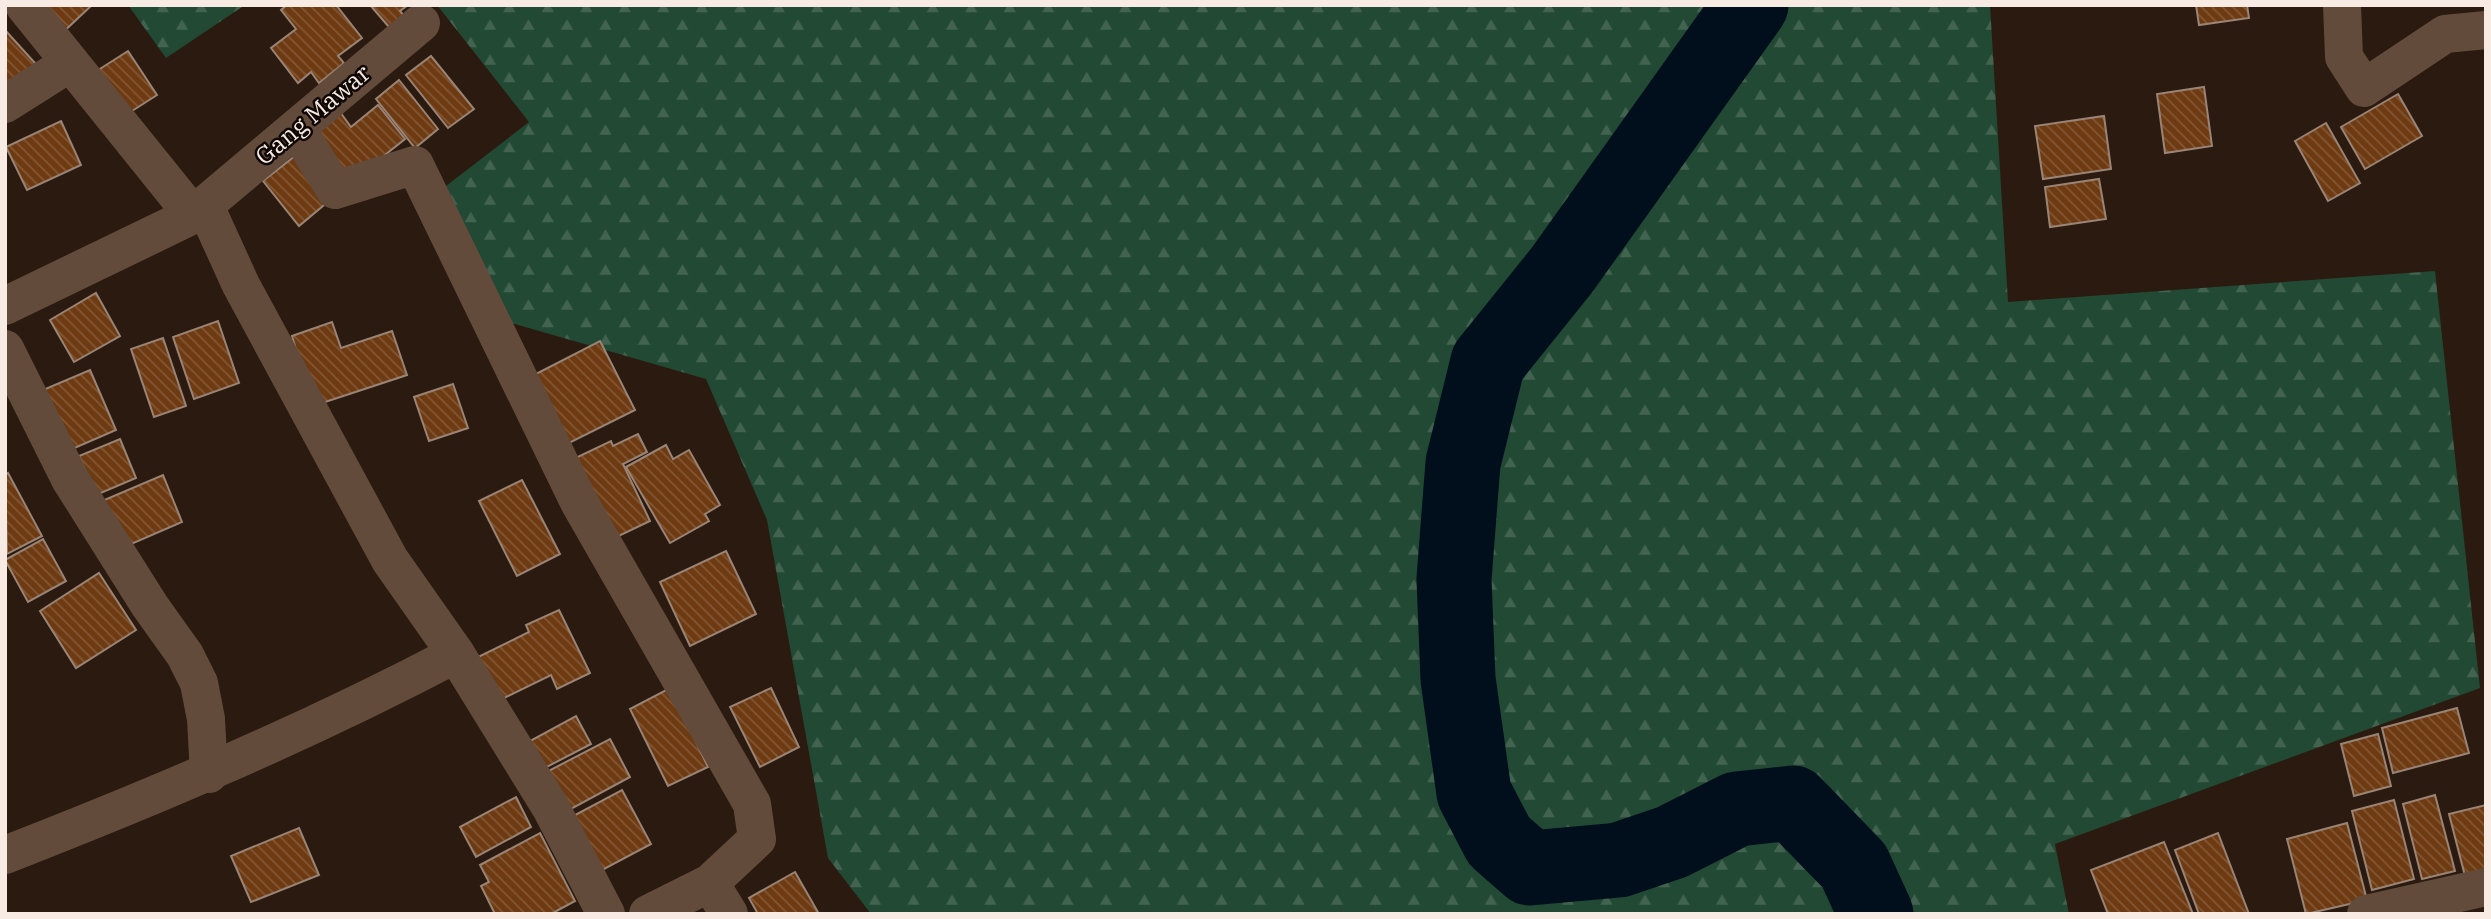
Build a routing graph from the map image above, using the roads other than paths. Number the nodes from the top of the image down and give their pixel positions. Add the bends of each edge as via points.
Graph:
1 (24, 5) edge
2 (2342, 5) edge
3 (421, 23) dead end
4 (2486, 30) edge
5 (70, 63) junction
6 (5, 104) edge
7 (297, 129) junction
8 (199, 211) junction
9 (5, 306) edge
10 (5, 349) edge
11 (456, 654) junction
12 (209, 774) junction
13 (5, 855) edge
14 (2486, 887) edge
15 (719, 898) edge
16 (606, 914) edge
17 (648, 914) edge
18 (2367, 914) edge

1 - 5 street
2 - 4 street via 2344,57 2364,88 2445,34
3 - 7 street, Gang Mawar
5 - 6 street
5 - 8 street
7 - 8 street, Gang Mawar
7 - 15 street via 335,190 415,164 579,502 752,804 757,839
8 - 9 street, Gang Mawar
8 - 11 street via 390,560
10 - 12 street via 69,479 194,674 206,719
11 - 12 street
11 - 16 street via 551,808
12 - 13 street
14 - 18 street
15 - 17 street

